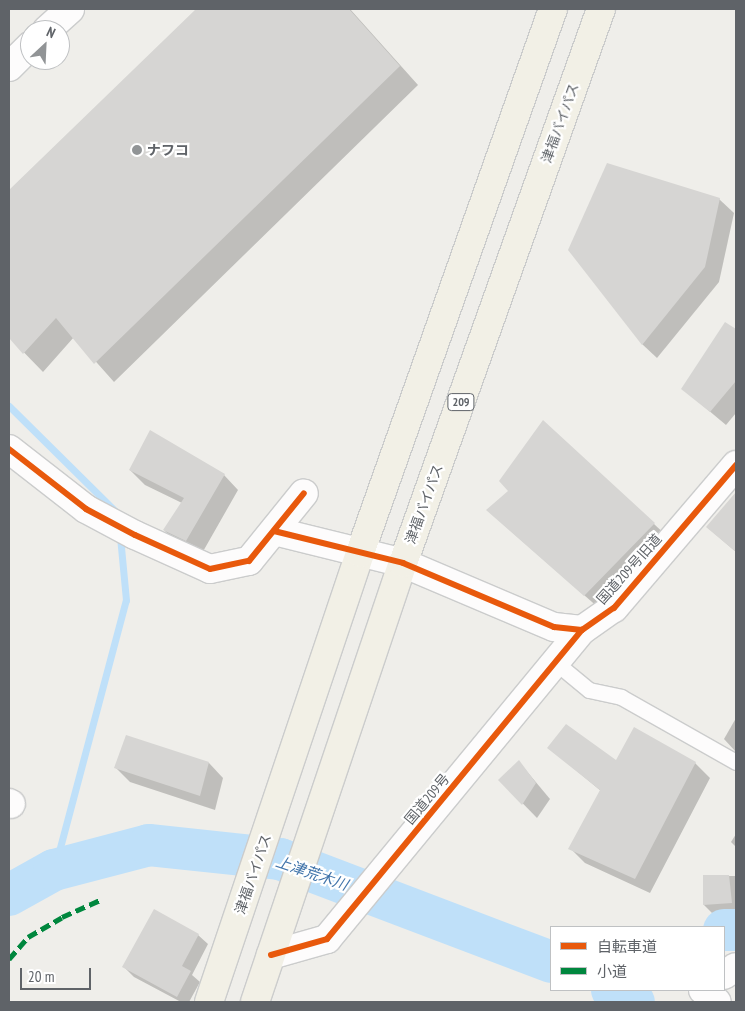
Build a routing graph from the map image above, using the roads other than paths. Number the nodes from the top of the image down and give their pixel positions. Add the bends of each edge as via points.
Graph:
1 (70, 9) edge
2 (553, 9) edge
3 (601, 9) edge
4 (58, 20) edge
5 (20, 56) edge
6 (9, 67) edge
7 (9, 449) edge
8 (736, 465) edge
9 (304, 494) dead end
10 (274, 531) junction
11 (360, 553) junction
12 (403, 562) junction
13 (582, 630) junction
14 (556, 662) junction
15 (736, 762) edge
16 (271, 955) junction
17 (736, 967) edge
18 (725, 974) edge
19 (701, 991) edge
20 (703, 991) edge
21 (210, 1002) edge
22 (255, 1002) edge
23 (689, 1002) edge
24 (717, 1002) edge

1 - 4 street
2 - 11 highway, 津福バイパス
3 - 12 highway, 津福バイパス / 209
5 - 6 street
7 - 10 street via 86,509 135,536 210,569 249,561
8 - 13 street, 国道209号旧道 via 614,608
9 - 10 street
10 - 11 street
11 - 12 street
11 - 21 highway, 津福バイパス
12 - 13 street via 554,627
12 - 16 highway, 津福バイパス / 209
13 - 14 street, 国道209号
14 - 15 lane via 589,690 621,697
14 - 16 street, 国道209号 via 327,939
16 - 22 highway, 津福バイパス / 209
17 - 18 street
19 - 23 street
20 - 24 street

